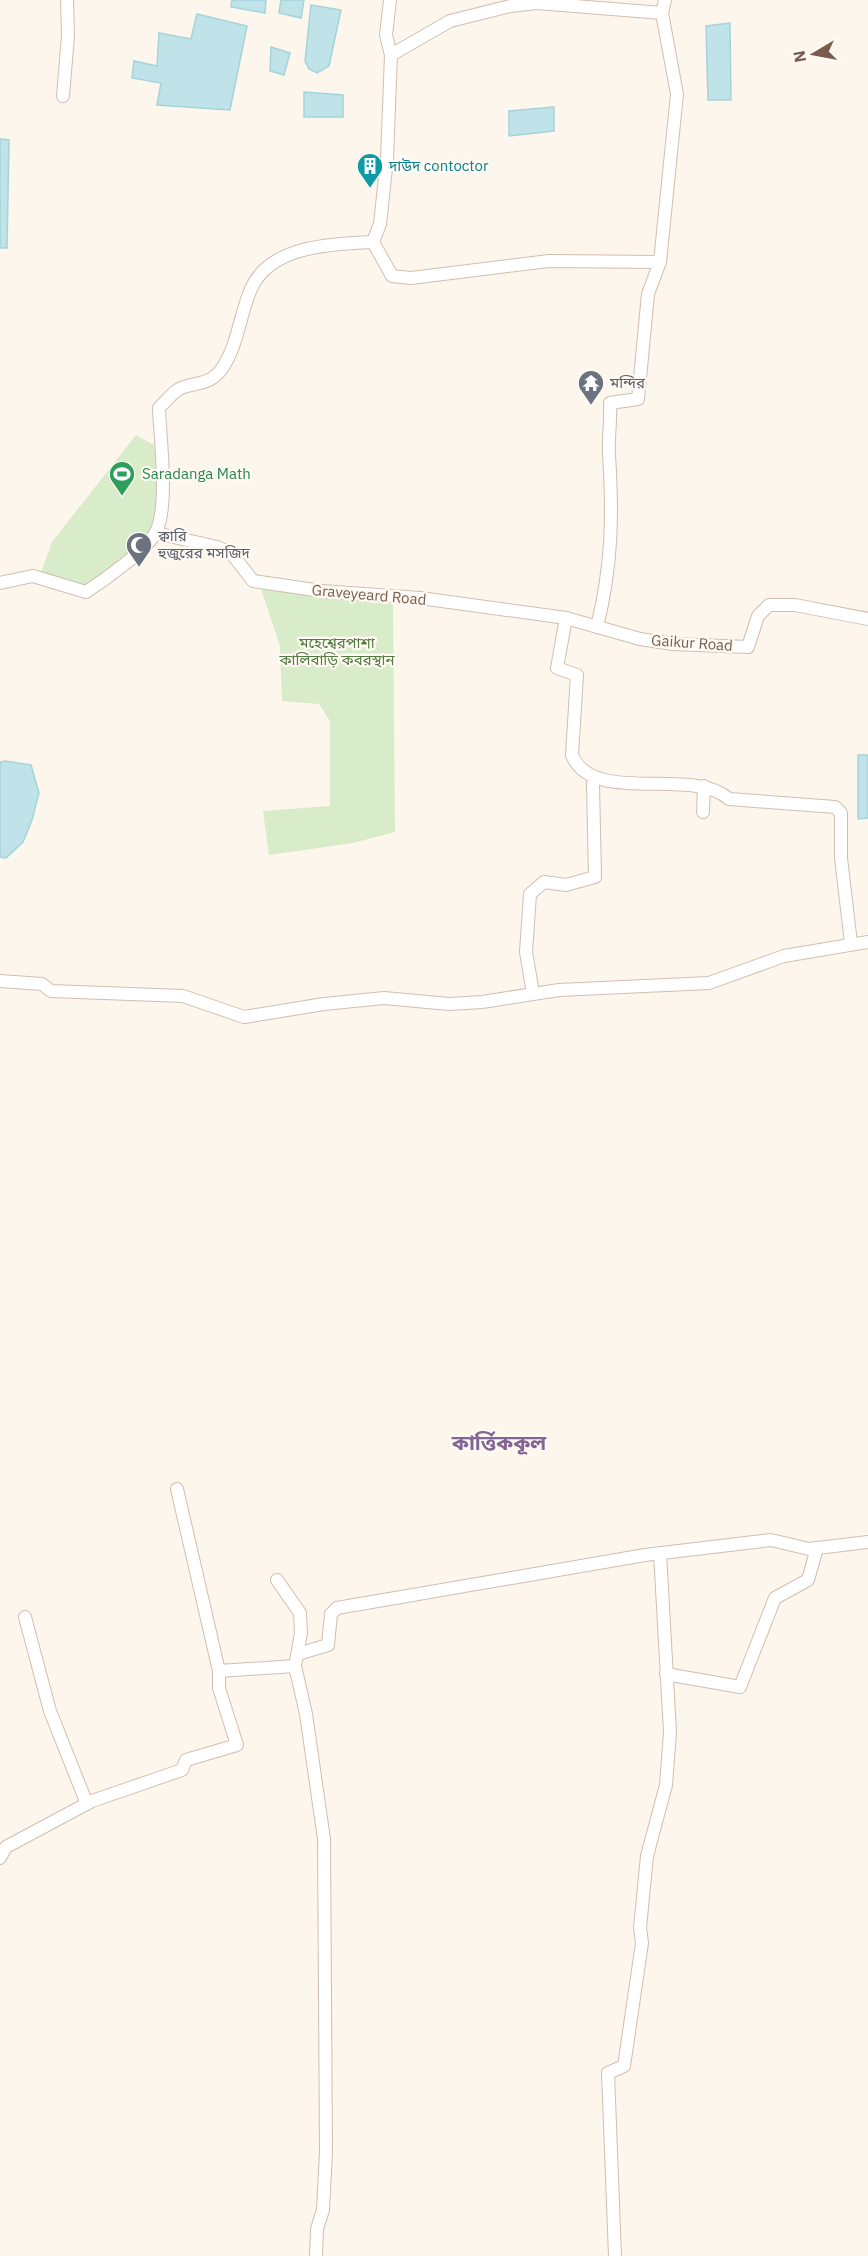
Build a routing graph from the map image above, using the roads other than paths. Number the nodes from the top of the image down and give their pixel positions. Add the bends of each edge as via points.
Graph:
1 (67, 0) edge
2 (390, 0) edge
3 (510, 3) edge
4 (663, 6) edge
5 (391, 55) junction
6 (63, 96) dead end
7 (373, 242) junction
8 (660, 262) junction
9 (156, 533) junction
10 (0, 584) edge
11 (566, 618) junction
12 (868, 619) edge
13 (597, 627) junction
14 (593, 784) dead end
15 (704, 786) junction
16 (703, 812) dead end
17 (868, 942) edge
18 (851, 944) junction
19 (0, 981) edge
20 (533, 993) junction
21 (177, 1489) dead end
22 (868, 1542) edge
23 (817, 1548) junction
24 (660, 1553) junction
25 (277, 1580) dead end
26 (25, 1617) dead end
27 (297, 1660) junction
28 (219, 1671) junction
29 (666, 1674) junction
30 (87, 1804) junction
31 (0, 1858) edge
32 (315, 2256) edge
33 (615, 2256) edge

1 - 6 street
2 - 5 street via 386,35
3 - 4 street
3 - 5 street via 450,21
4 - 8 street via 677,94
5 - 7 street via 387,159 380,224
7 - 8 street via 392,276 411,278 549,261
7 - 9 street via 331,244 286,255 264,272 251,287 222,369 204,384 179,389 159,408 163,492
8 - 13 street via 648,294 638,399 610,404 612,538
9 - 10 street via 116,573 86,592 33,576
9 - 11 street, Graveyeard Road via 232,554 253,581
11 - 13 street, Graveyeard Road
11 - 15 street via 557,668 577,675 572,755 575,764 591,778 647,785
12 - 13 street, Gaikur Road via 795,605 769,605 758,616 748,647 673,644
14 - 20 street via 595,877 566,885 544,882 530,894 526,952
15 - 16 street
15 - 18 street via 729,799 823,804 841,813 841,858
17 - 18 street
18 - 20 street via 784,956 709,982
19 - 20 street via 42,984 51,991 183,996 244,1017 384,998 449,1004
21 - 28 street
22 - 23 street
23 - 24 street via 771,1540
23 - 29 street via 808,1580 775,1599 740,1687
24 - 27 street via 337,1608 331,1614 328,1645
24 - 29 street
25 - 27 street via 300,1613
26 - 30 street via 51,1711
27 - 28 street
27 - 32 street via 324,1839 326,2152 323,2210
28 - 30 street via 219,1688 237,1745 186,1760 182,1770
29 - 33 street via 670,1732 666,1785 647,1856 642,1943 624,2066 608,2073
30 - 31 street via 6,1847

